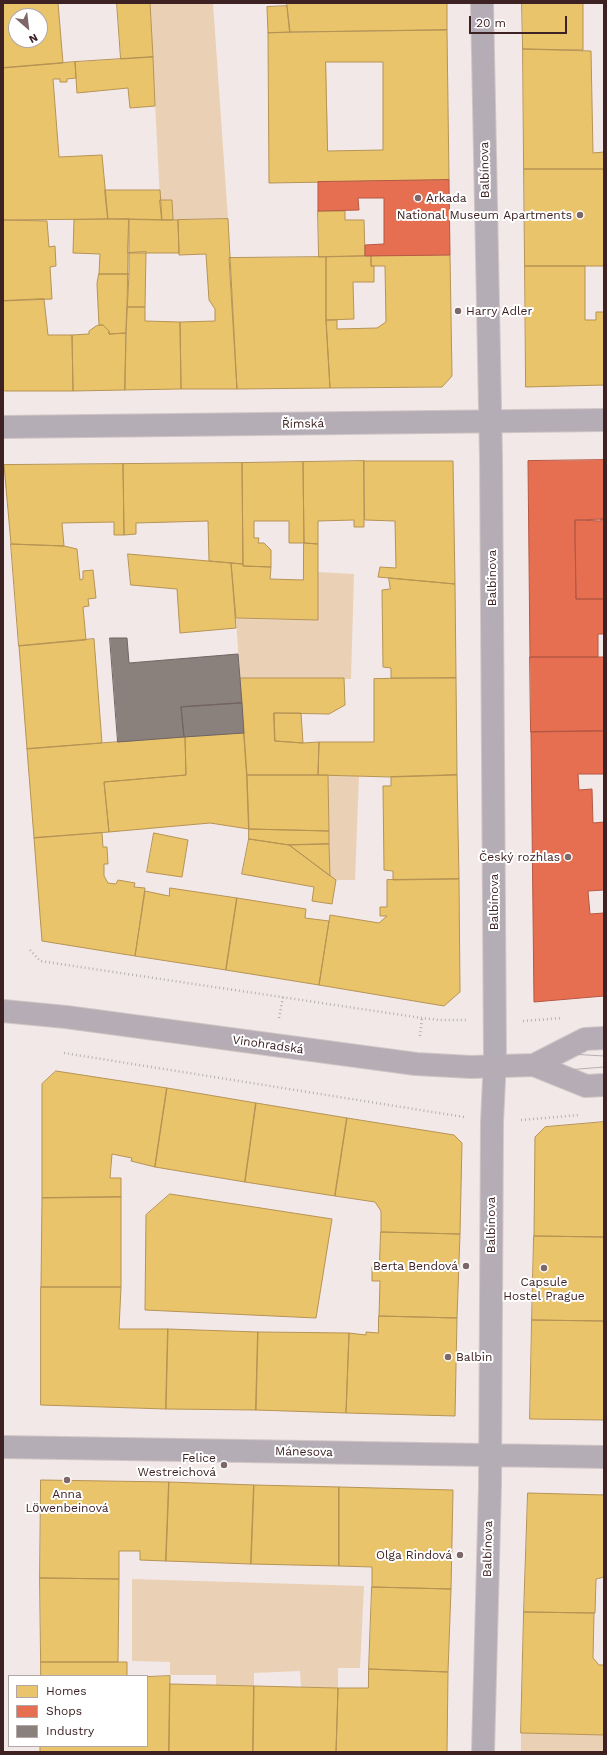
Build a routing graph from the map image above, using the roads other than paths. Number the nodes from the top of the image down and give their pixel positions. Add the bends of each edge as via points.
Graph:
1 (482, 3) edge
2 (604, 420) edge
3 (490, 422) junction
4 (3, 427) edge
5 (3, 1011) edge
6 (604, 1038) edge
7 (495, 1066) junction
8 (534, 1066) junction
9 (604, 1085) edge
10 (3, 1447) edge
11 (490, 1455) junction
12 (604, 1457) edge
13 (483, 1752) edge

1 - 3 street, Balbínova
2 - 3 street, Římská
3 - 4 street, Římská
3 - 7 street, Balbínova
5 - 7 main road, Vinohradská via 66,1017 384,1061 445,1066
6 - 8 main road via 585,1040
7 - 8 main road, Vinohradská
7 - 11 street, Balbínova via 492,1122
8 - 9 main road via 586,1086
10 - 11 street, Mánesova
11 - 12 street, Mánesova
11 - 13 street, Balbínova

